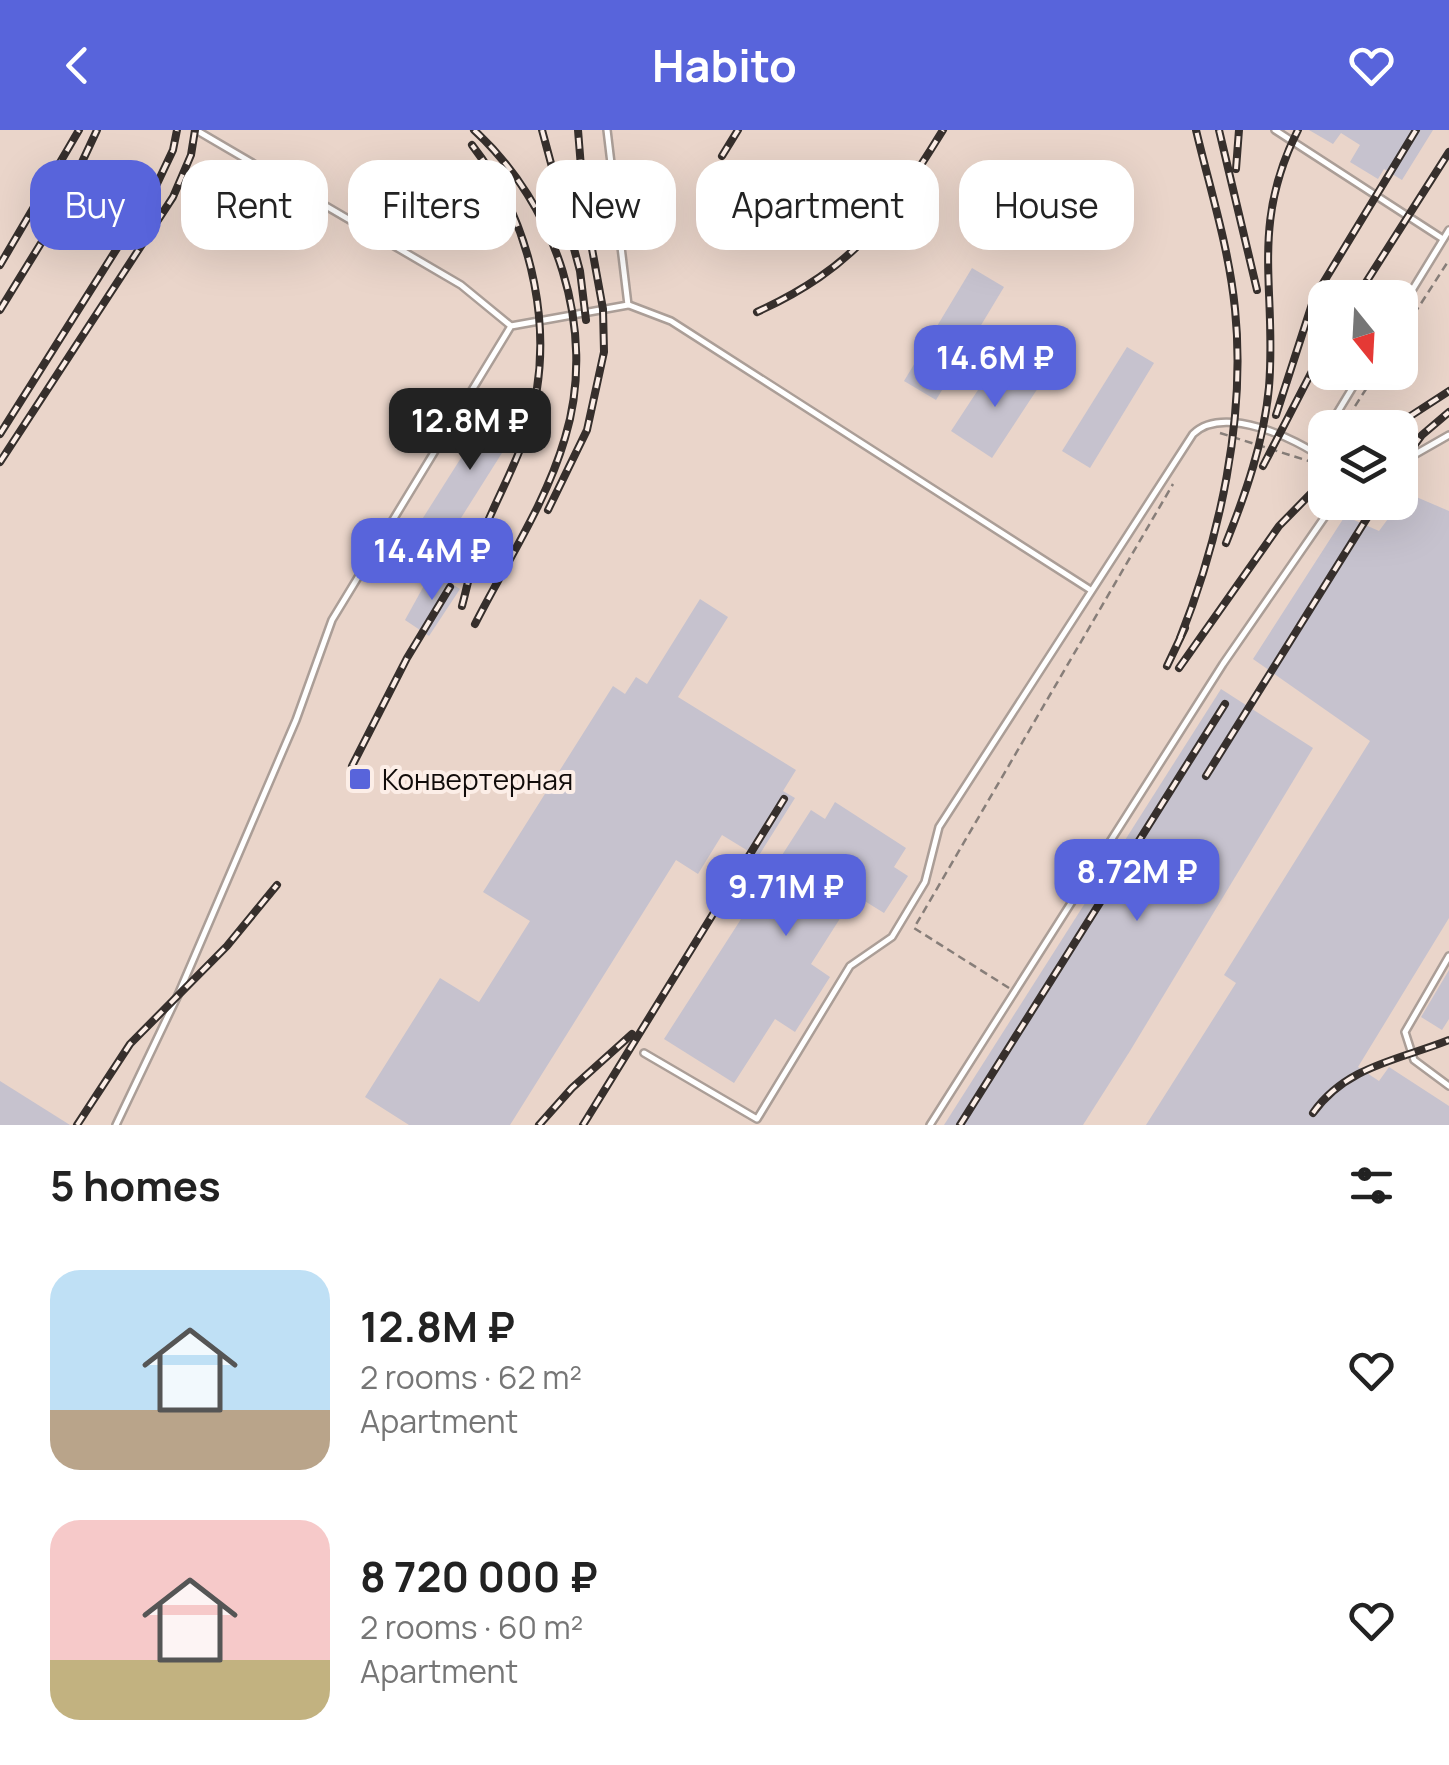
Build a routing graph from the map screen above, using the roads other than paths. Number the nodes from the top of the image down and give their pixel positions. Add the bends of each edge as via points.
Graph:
1 (196, 130) edge
2 (607, 130) edge
3 (1275, 130) edge
4 (1449, 230) edge
5 (1443, 239) junction
6 (1418, 280) edge
7 (628, 306) junction
8 (511, 326) junction
9 (1449, 435) edge
10 (1308, 450) edge
11 (1418, 453) edge
12 (1324, 520) edge
13 (1089, 589) junction
14 (1449, 956) edge
15 (644, 1053) dead end
16 (1449, 1086) edge
17 (116, 1125) edge
18 (930, 1125) edge

1 - 8 lane via 461,285
2 - 7 lane
3 - 5 lane
4 - 5 lane
5 - 6 lane
7 - 8 lane
7 - 13 lane via 671,321
8 - 17 lane via 332,620 296,720
9 - 11 lane
10 - 13 lane via 1232,421 1200,427
12 - 18 lane
13 - 15 lane via 939,827 925,882 892,938 850,966 757,1119
14 - 16 lane via 1406,1032 1414,1060

